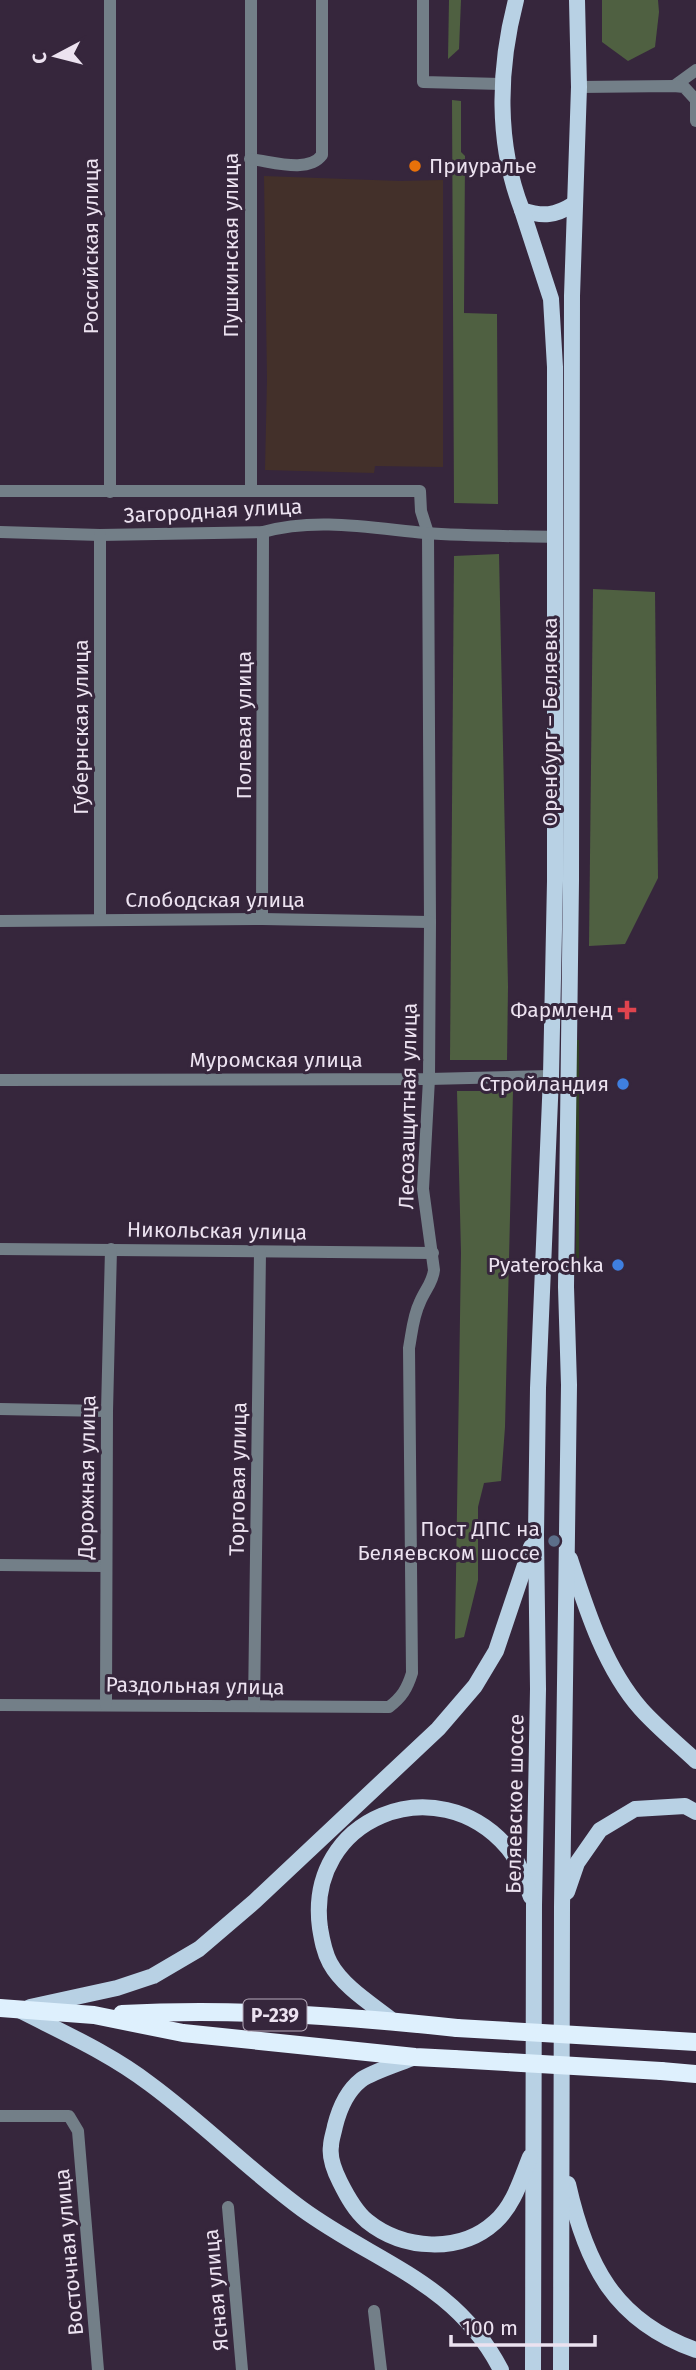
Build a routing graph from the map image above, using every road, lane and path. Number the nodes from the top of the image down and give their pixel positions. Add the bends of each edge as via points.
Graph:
1 (110, 0) edge
2 (251, 0) edge
3 (322, 0) edge
4 (424, 0) edge
5 (516, 0) edge
6 (578, 0) edge
7 (696, 70) edge
8 (501, 83) junction
9 (674, 86) junction
10 (579, 87) junction
11 (696, 99) edge
12 (696, 121) edge
13 (250, 159) junction
14 (574, 204) junction
15 (522, 210) junction
16 (251, 490) junction
17 (0, 491) edge
18 (110, 492) junction
19 (0, 532) edge
20 (264, 532) junction
21 (428, 533) junction
22 (100, 535) junction
23 (555, 537) junction
24 (100, 919) junction
25 (262, 919) junction
26 (0, 920) edge
27 (430, 922) junction
28 (551, 1076) junction
29 (429, 1079) junction
30 (0, 1080) edge
31 (546, 1238) joint
32 (0, 1249) edge
33 (111, 1249) junction
34 (260, 1252) junction
35 (433, 1253) junction
36 (0, 1409) edge
37 (107, 1411) junction
38 (536, 1535) junction
39 (566, 1546) junction
40 (0, 1565) edge
41 (105, 1566) junction
42 (0, 1705) edge
43 (106, 1705) junction
44 (254, 1706) junction
45 (389, 1707) joint
46 (696, 1762) edge
47 (696, 1812) edge
48 (534, 1905) junction
49 (562, 1907) junction
50 (0, 2008) edge
51 (19, 2010) junction
52 (94, 2015) junction
53 (393, 2021) junction
54 (696, 2042) edge
55 (415, 2057) junction
56 (696, 2074) edge
57 (0, 2116) edge
58 (534, 2148) junction
59 (562, 2154) junction
60 (228, 2207) dead end
61 (373, 2311) dead end
62 (696, 2350) edge
63 (98, 2370) edge
64 (242, 2370) edge
65 (382, 2370) edge
66 (501, 2370) edge
67 (533, 2370) edge
68 (561, 2370) edge

1 - 18 street, Российская улица
2 - 13 street, Пушкинская улица
3 - 13 street via 322,155 306,165
4 - 8 street via 423,82
5 - 8 main road, Оренбург – Беляевка
6 - 10 main road, Оренбург – Беляевка
7 - 9 street
8 - 15 main road, Оренбург – Беляевка via 504,126
9 - 10 street
9 - 11 street via 684,87
10 - 14 main road, Оренбург – Беляевка
11 - 12 street
13 - 16 street, Пушкинская улица
14 - 15 main road via 553,215
14 - 39 main road, Оренбург – Беляевка
15 - 23 main road, Оренбург – Беляевка via 551,299
16 - 18 street
16 - 21 street, Лесозащитная улица via 420,491
17 - 18 street
19 - 22 street, Загородная улица
20 - 21 street, Загородная улица via 286,525
20 - 22 street, Загородная улица
20 - 25 street, Полевая улица
21 - 23 street, Загородная улица
21 - 27 street, Лесозащитная улица
22 - 24 street, Губернская улица
23 - 28 main road, Оренбург – Беляевка
24 - 25 street, Слободская улица
24 - 26 street, Слободская улица
25 - 27 street, Слободская улица
27 - 29 street, Лесозащитная улица
28 - 29 street, Муромская улица
28 - 31 main road, Оренбург – Беляевка
29 - 30 street, Муромская улица
29 - 35 street, Лесозащитная улица via 423,1189
31 - 38 main road, Беляевское шоссе
32 - 33 street, Никольская улица
33 - 34 street, Никольская улица
33 - 37 street, Дорожная улица
34 - 35 street, Никольская улица
34 - 44 street, Торговая улица
35 - 45 street, Лесозащитная улица via 433,1278 413,1320 410,1348 412,1673 401,1698
36 - 37 street
37 - 41 street, Дорожная улица
38 - 48 main road, Беляевское шоссе
38 - 51 main road via 496,1651 475,1686 438,1729 255,1901 199,1949 153,1976
39 - 46 main road via 608,1660 640,1708
39 - 49 main road
40 - 41 street
41 - 43 street, Дорожная улица
42 - 43 street, Раздольная улица
43 - 44 street, Раздольная улица
44 - 45 street, Раздольная улица
47 - 49 main road via 685,1806 635,1809 600,1830 577,1863
48 - 53 main road via 509,1849 476,1821 448,1809 394,1810 350,1835 326,1870 317,1908 322,1943 331,1965 346,1983
48 - 58 main road, Беляевское шоссе
49 - 59 main road
50 - 51 highway, Р-239
51 - 52 highway, Р-239
51 - 66 main road via 149,2082 304,2210 435,2291 474,2327
52 - 53 highway, Р-239 via 186,2010
52 - 55 highway, Р-239 via 183,2033
53 - 54 highway, Р-239, bridge
55 - 56 highway, Р-239, bridge
55 - 58 main road via 361,2080 340,2107 330,2148 334,2171 348,2199 367,2220 412,2243 455,2243 474,2236 495,2222 512,2201
57 - 63 street, Восточная улица via 69,2116 78,2131
58 - 67 main road, Беляевское шоссе
59 - 62 main road via 584,2244 600,2276 624,2306 656,2331
59 - 68 main road
60 - 64 street, Ясная улица
61 - 65 street

